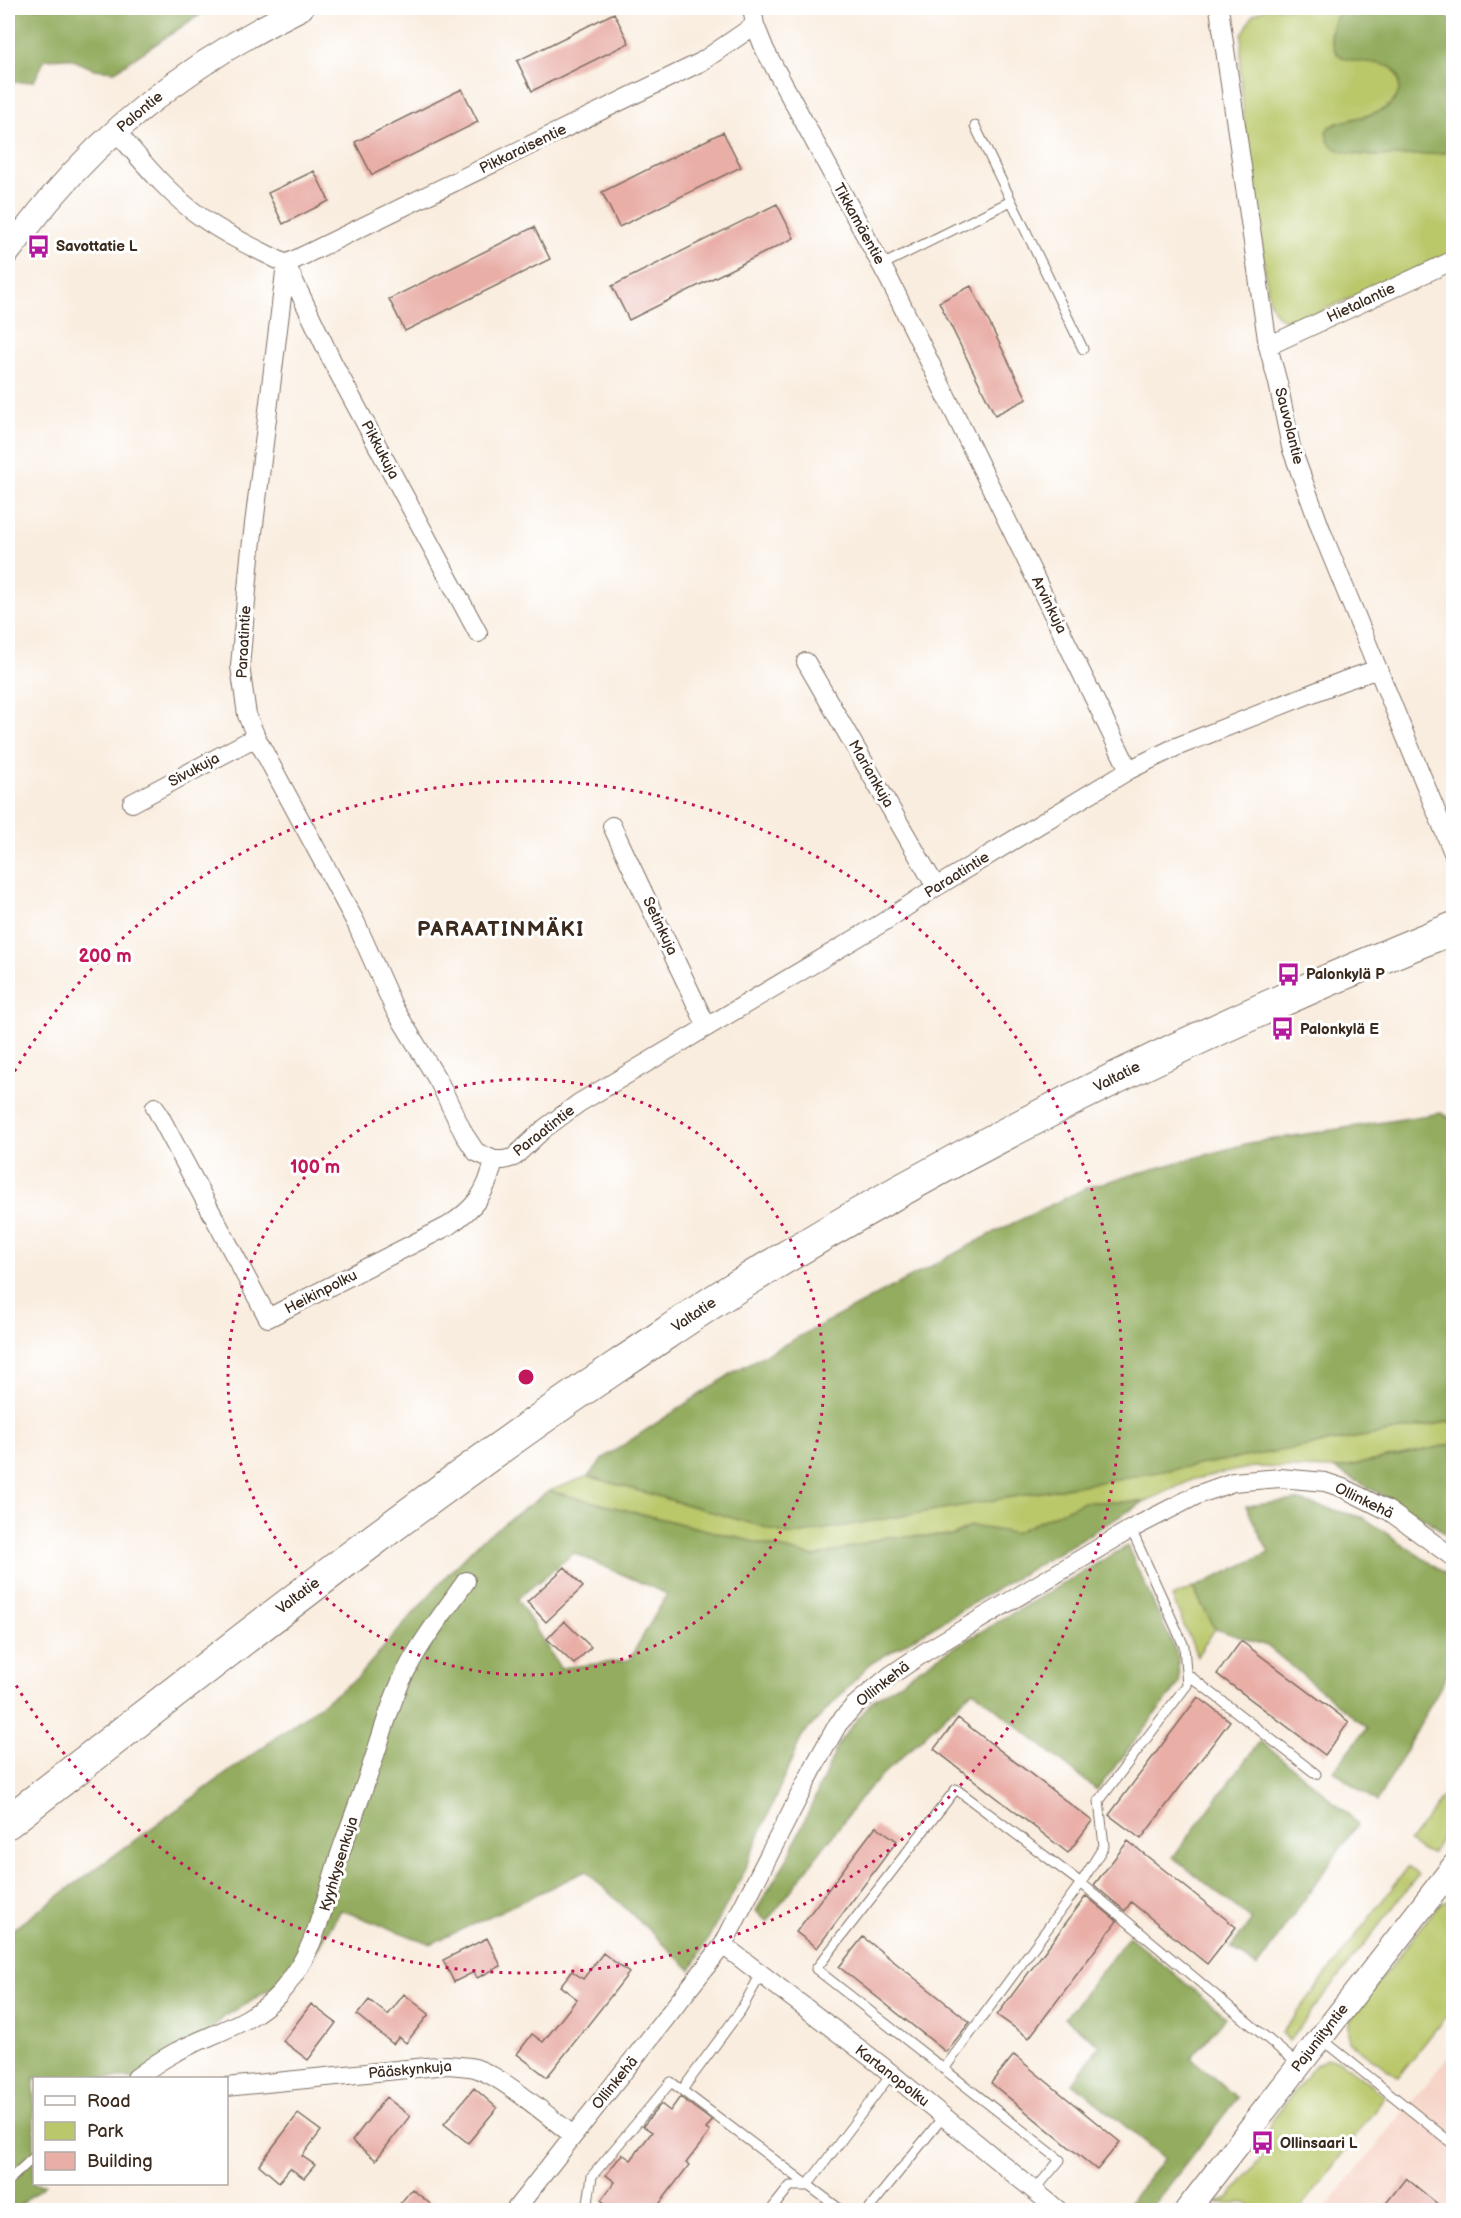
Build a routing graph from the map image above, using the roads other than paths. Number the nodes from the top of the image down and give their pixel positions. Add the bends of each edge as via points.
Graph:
1 (301, 8) edge
2 (1219, 8) edge
3 (754, 16) edge
4 (975, 126) dead end
5 (116, 131) junction
6 (1011, 201) junction
7 (8, 252) edge
8 (1454, 261) edge
9 (286, 264) junction
10 (882, 265) junction
11 (1268, 346) junction
12 (1083, 350) dead end
13 (968, 440) joint
14 (477, 633) dead end
15 (806, 662) dead end
16 (1378, 669) junction
17 (255, 737) junction
18 (1129, 770) junction
19 (132, 803) dead end
20 (612, 826) dead end
21 (1454, 855) edge
22 (936, 887) junction
23 (1454, 928) edge
24 (707, 1027) junction
25 (155, 1107) dead end
26 (494, 1160) junction
27 (1131, 1529) junction
28 (1454, 1558) edge
29 (466, 1581) dead end
30 (1186, 1673) junction
31 (1316, 1774) dead end
32 (8, 1822) edge
33 (1450, 1877) edge
34 (1081, 1883) junction
35 (723, 1945) junction
36 (761, 1974) junction
37 (1321, 2038) junction
38 (1300, 2065) junction
39 (944, 2069) junction
40 (891, 2074) junction
41 (139, 2077) edge
42 (228, 2087) edge
43 (682, 2090) junction
44 (943, 2117) junction
45 (573, 2135) junction
46 (1454, 2145) edge
47 (33, 2158) edge
48 (8, 2181) edge
49 (807, 2186) junction
50 (1034, 2191) junction
51 (1198, 2207) edge
52 (515, 2211) edge
53 (582, 2211) edge
54 (771, 2211) edge
55 (841, 2211) edge
56 (868, 2211) edge
57 (1058, 2211) edge

1 - 5 street, Palontie via 224,49 175,82
2 - 11 street, Sauvolantie
3 - 9 street, Pikkaraisentie via 701,62
3 - 10 street, Tikkamäentie via 765,50
4 - 6 lane
5 - 7 street, Palontie via 52,196
5 - 9 street via 200,217
6 - 10 lane
6 - 12 lane
8 - 11 street, Hietalantie
9 - 14 street, Pikkukuja via 333,363
9 - 17 street, Paraatintie via 240,666 247,715
10 - 13 street, Tikkamäentie
11 - 16 street, Sauvolantie via 1291,447
13 - 18 street, Arvinkuja
15 - 22 street, Mariankuja
16 - 18 street, Paraatintie via 1176,747
16 - 21 street, Sauvolantie
17 - 19 street, Sivukuja
17 - 26 street, Paraatintie via 356,923 394,1008 439,1082 464,1134 476,1152
18 - 22 street, Paraatintie
20 - 24 street, Setinkuja
22 - 24 street, Paraatintie
23 - 32 highway, Valtatie via 1255,1011 1138,1066 1005,1133 731,1290 437,1492
24 - 26 street, Paraatintie via 579,1103 514,1157
25 - 26 street, Heikinpolku via 268,1318 464,1215 481,1197
27 - 28 street, Ollinkehä via 1218,1486 1252,1479 1304,1480 1325,1482 1364,1497
27 - 30 lane via 1184,1646
27 - 35 street, Ollinkehä via 926,1652 854,1706 816,1763
29 - 41 street, Kyyhkysenkuja via 413,1659 396,1693 341,1849 313,1943 290,1981 257,2014 175,2053
30 - 31 lane
30 - 34 lane via 1187,1685 1099,1801 1104,1846
33 - 37 street, Pajuniityntie
34 - 38 lane
34 - 39 lane
34 - 39 lane via 956,1789 816,1969
35 - 36 street, Kartanopolku
35 - 45 street, Ollinkehä
36 - 40 street, Kartanopolku
36 - 43 lane via 741,2010
37 - 38 street, Pajuniityntie
37 - 46 lane
38 - 51 street, Pajuniityntie
39 - 50 lane via 1060,2160
40 - 44 street, Kartanopolku
40 - 49 lane
42 - 45 street, Pääskynkuja via 447,2066 473,2067 496,2078
43 - 49 lane
43 - 53 lane via 672,2082 592,2176 588,2203
44 - 50 street, Kartanopolku
44 - 56 lane
45 - 52 street, Ollinkehä
47 - 48 lane
49 - 54 lane via 790,2186
49 - 55 lane
50 - 57 street, Kartanopolku

